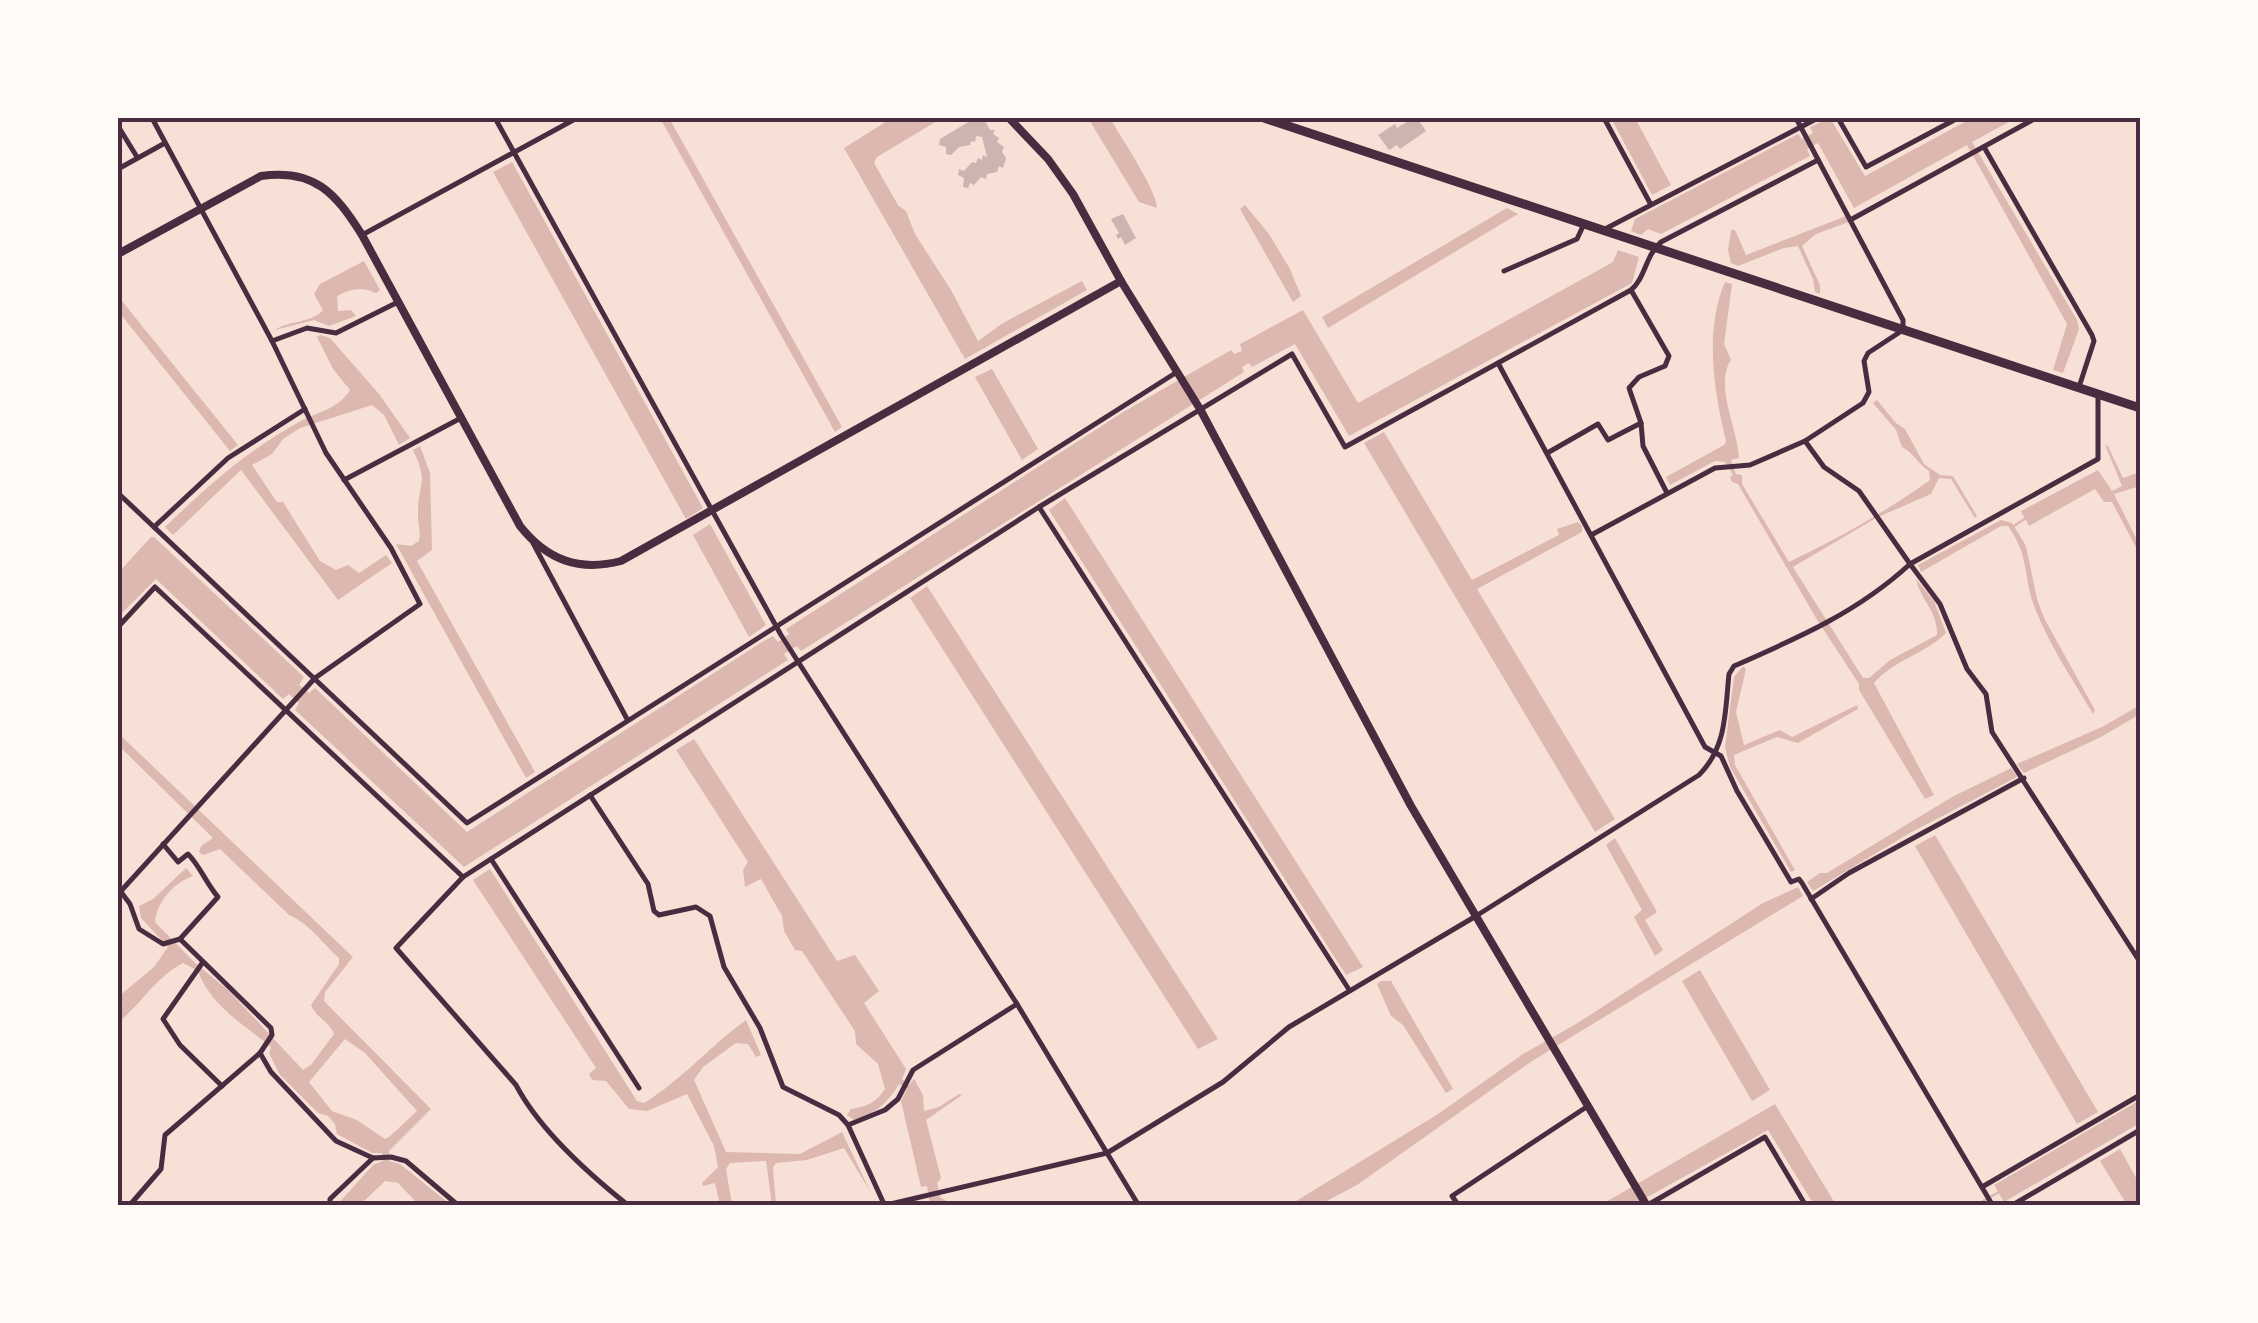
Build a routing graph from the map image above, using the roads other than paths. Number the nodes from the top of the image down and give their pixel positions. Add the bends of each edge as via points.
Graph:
1 (152, 118) edge
2 (495, 118) edge
3 (577, 118) edge
4 (1008, 118) edge
5 (1264, 118) edge
6 (1604, 118) edge
7 (1796, 118) edge
8 (1818, 118) edge
9 (1838, 118) edge
10 (1958, 118) edge
11 (2036, 118) edge
12 (118, 126) edge
13 (1800, 126) junction
14 (165, 143) junction
15 (1982, 148) junction
16 (515, 153) junction
17 (137, 158) junction
18 (1818, 160) junction
19 (118, 169) edge
20 (1650, 204) junction
21 (201, 206) junction
22 (1852, 219) junction
23 (1584, 224) junction
24 (1603, 231) junction
25 (362, 235) junction
26 (1654, 248) junction
27 (118, 254) edge
28 (1504, 271) dead end
29 (1121, 281) junction
30 (1631, 290) junction
31 (398, 302) junction
32 (1903, 330) junction
33 (272, 341) junction
34 (1498, 363) junction
35 (1177, 372) junction
36 (2079, 387) junction
37 (2098, 394) junction
38 (2140, 408) edge
39 (1200, 409) junction
40 (306, 412) junction
41 (461, 418) junction
42 (1642, 423) junction
43 (1806, 441) junction
44 (1548, 453) junction
45 (344, 480) junction
46 (1666, 492) junction
47 (118, 493) edge
48 (1040, 507) junction
49 (713, 511) junction
50 (154, 527) junction
51 (1593, 534) junction
52 (533, 543) junction
53 (1912, 567) junction
54 (118, 626) edge
55 (777, 627) junction
56 (798, 661) junction
57 (313, 680) junction
58 (286, 710) junction
59 (627, 719) junction
60 (1716, 752) junction
61 (2024, 778) junction
62 (590, 795) junction
63 (164, 844) junction
64 (491, 859) junction
65 (462, 877) junction
66 (119, 890) edge
67 (1810, 897) junction
68 (1476, 916) junction
69 (178, 939) junction
70 (202, 962) junction
71 (2140, 962) edge
72 (1349, 989) junction
73 (1018, 1004) junction
74 (260, 1053) junction
75 (222, 1086) junction
76 (638, 1088) dead end
77 (2140, 1094) edge
78 (1588, 1106) junction
79 (848, 1125) junction
80 (2140, 1130) edge
81 (1106, 1153) junction
82 (377, 1158) junction
83 (1983, 1188) junction
84 (883, 1205) edge
85 (1647, 1205) edge
86 (128, 1206) edge
87 (330, 1206) edge
88 (459, 1206) edge
89 (629, 1206) edge
90 (1138, 1206) edge
91 (1458, 1206) edge
92 (1806, 1206) edge
93 (1992, 1206) edge
94 (2011, 1206) edge

1 - 14 street
2 - 16 street
3 - 16 street
4 - 29 street via 1073,194
5 - 23 main road
6 - 20 street
7 - 13 street
8 - 13 street
9 - 10 street via 1866,168
11 - 15 street
12 - 17 street
13 - 18 street
13 - 20 street
14 - 17 street
14 - 21 street
15 - 22 street
15 - 36 street via 2092,335
16 - 25 street
16 - 49 street
17 - 19 street
18 - 22 street
18 - 26 street
20 - 24 street
21 - 25 street via 262,176 288,174 317,182 340,200
21 - 27 street
21 - 33 street
22 - 32 street
23 - 24 main road
23 - 28 street via 1577,239
24 - 26 main road
25 - 31 street
26 - 30 street
26 - 32 main road
29 - 35 street
29 - 49 street
30 - 34 street
30 - 42 street via 1669,356 1665,366 1630,383
31 - 33 street via 336,333 307,328
31 - 41 street
32 - 36 main road
32 - 43 street via 1868,353 1870,392 1863,403
33 - 40 street
34 - 39 street via 1344,447 1292,354
34 - 44 street
35 - 39 street
35 - 55 street
36 - 37 main road
37 - 38 main road
37 - 53 street via 2098,459
39 - 48 street
39 - 68 street
40 - 45 street
40 - 50 street via 228,458
41 - 45 street
41 - 52 street
42 - 44 street via 1608,440 1598,424
42 - 46 street via 1643,446
43 - 46 street via 1750,465 1715,468
43 - 53 street via 1824,466 1859,491
44 - 51 street
45 - 57 street via 420,604
46 - 51 street
47 - 50 street
48 - 56 street
48 - 72 street
49 - 52 street via 600,566 576,566
49 - 55 street
50 - 57 street
51 - 60 street via 1706,747
52 - 59 street
53 - 60 street via 1821,628 1734,666
53 - 61 street via 1940,604 1986,694 1992,732
54 - 58 street via 155,587
55 - 56 street
55 - 59 street
56 - 62 street
56 - 73 street
57 - 58 street
57 - 59 street via 467,823
58 - 63 street
58 - 65 street
60 - 67 street via 1791,882 1799,878
60 - 68 street via 1699,775
61 - 67 street
61 - 71 street
62 - 64 street
62 - 79 street via 648,884 654,911 696,907 710,916 724,967 760,1028 783,1087
63 - 66 street
63 - 69 street via 178,862 188,854 218,897
64 - 65 street
64 - 76 street
65 - 89 street via 396,948 516,1085 528,1108
66 - 69 street via 139,929 164,944
67 - 83 street
68 - 72 street
68 - 78 street
69 - 70 street
70 - 74 street via 272,1028
70 - 75 street via 163,1019
72 - 81 street via 1289,1026 1223,1082
73 - 79 street via 913,1070 885,1110
73 - 81 street
74 - 75 street
74 - 82 street via 336,1141
75 - 86 street via 165,1135 161,1169
77 - 83 street
78 - 85 street
78 - 91 street via 1452,1196
79 - 84 street
80 - 94 street
81 - 84 street
81 - 90 street
82 - 87 street
82 - 88 street via 406,1162
83 - 93 street
85 - 92 street via 1765,1137

